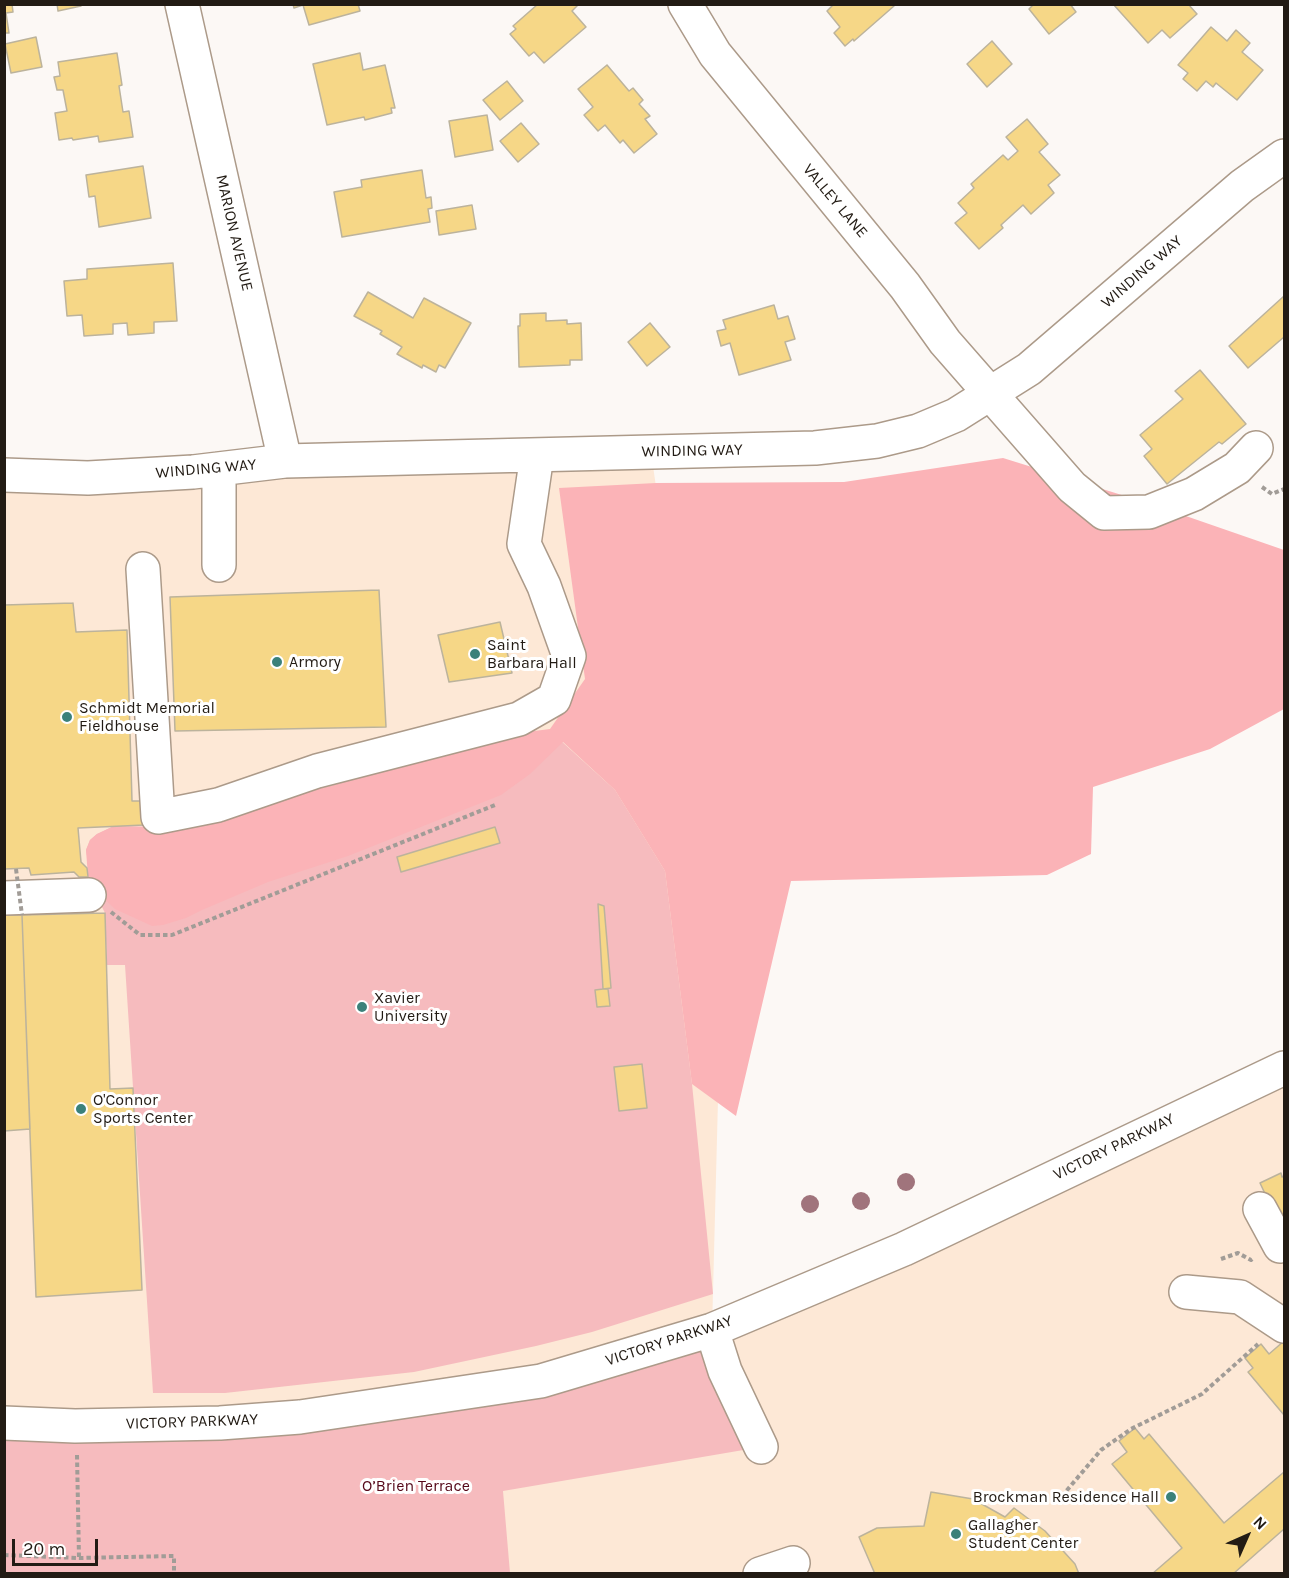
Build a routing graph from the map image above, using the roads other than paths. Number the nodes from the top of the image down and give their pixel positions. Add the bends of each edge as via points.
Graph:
1 (182, 4) edge
2 (686, 4) edge
3 (1284, 156) edge
4 (991, 394) junction
5 (1256, 448) dead end
6 (537, 455) junction
7 (285, 461) junction
8 (219, 469) junction
9 (4, 475) edge
10 (219, 565) dead end
11 (143, 569) dead end
12 (14, 894) edge
13 (89, 895) road end
14 (1284, 1068) edge
15 (1260, 1209) dead end
16 (1280, 1246) dead end
17 (1186, 1292) dead end
18 (712, 1330) junction
19 (1272, 1334) edge
20 (4, 1423) edge
21 (761, 1447) dead end
22 (793, 1563) dead end
23 (760, 1574) edge

1 - 7 street, MARION AVENUE
2 - 4 street, VALLEY LANE via 715,54 743,90
3 - 4 street, WINDING WAY via 1242,186 1029,369
4 - 5 street, VALLEY LANE via 1072,488 1104,513 1149,512 1194,494 1237,468
4 - 6 street, WINDING WAY via 918,431 877,441 815,448
6 - 7 street, WINDING WAY
6 - 11 street via 524,544 569,656 554,699 519,720 317,771 218,805 158,817
7 - 8 street, WINDING WAY
8 - 9 street, WINDING WAY via 88,478
8 - 10 street
12 - 13 street
14 - 18 street, VICTORY PARKWAY via 904,1249
15 - 16 street
17 - 19 street via 1240,1297
18 - 20 street, VICTORY PARKWAY via 541,1381 300,1417 75,1426
18 - 21 street via 725,1371
22 - 23 street

